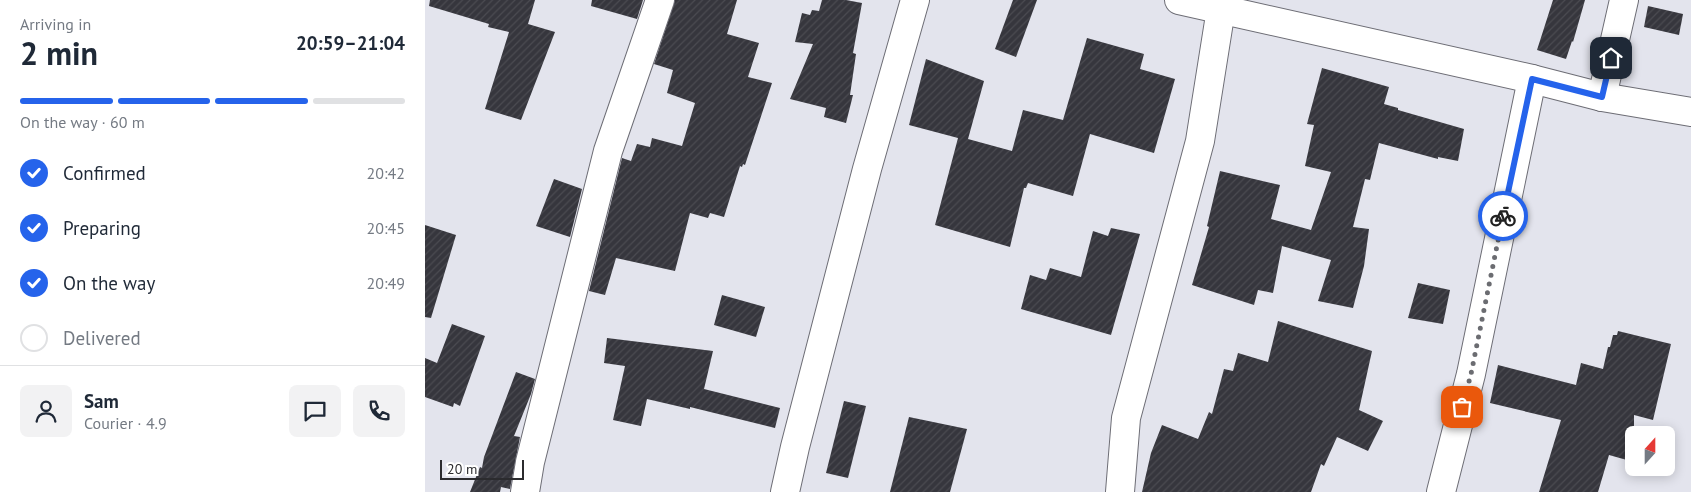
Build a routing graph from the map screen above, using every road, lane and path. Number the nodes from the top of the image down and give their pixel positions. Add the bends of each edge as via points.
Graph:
1 (660, 0) edge
2 (915, 0) edge
3 (1179, 0) edge
4 (1624, 0) edge
5 (1221, 9) junction
6 (1532, 79) junction
7 (1602, 97) junction
8 (1691, 112) edge
9 (525, 492) edge
10 (785, 492) edge
11 (1120, 492) edge
12 (1441, 492) edge

1 - 9 street via 608,151
2 - 10 street via 867,169
3 - 5 street
4 - 7 street
5 - 6 street
5 - 11 street via 1200,141 1126,418
6 - 7 street
6 - 12 street via 1471,374
7 - 8 street

